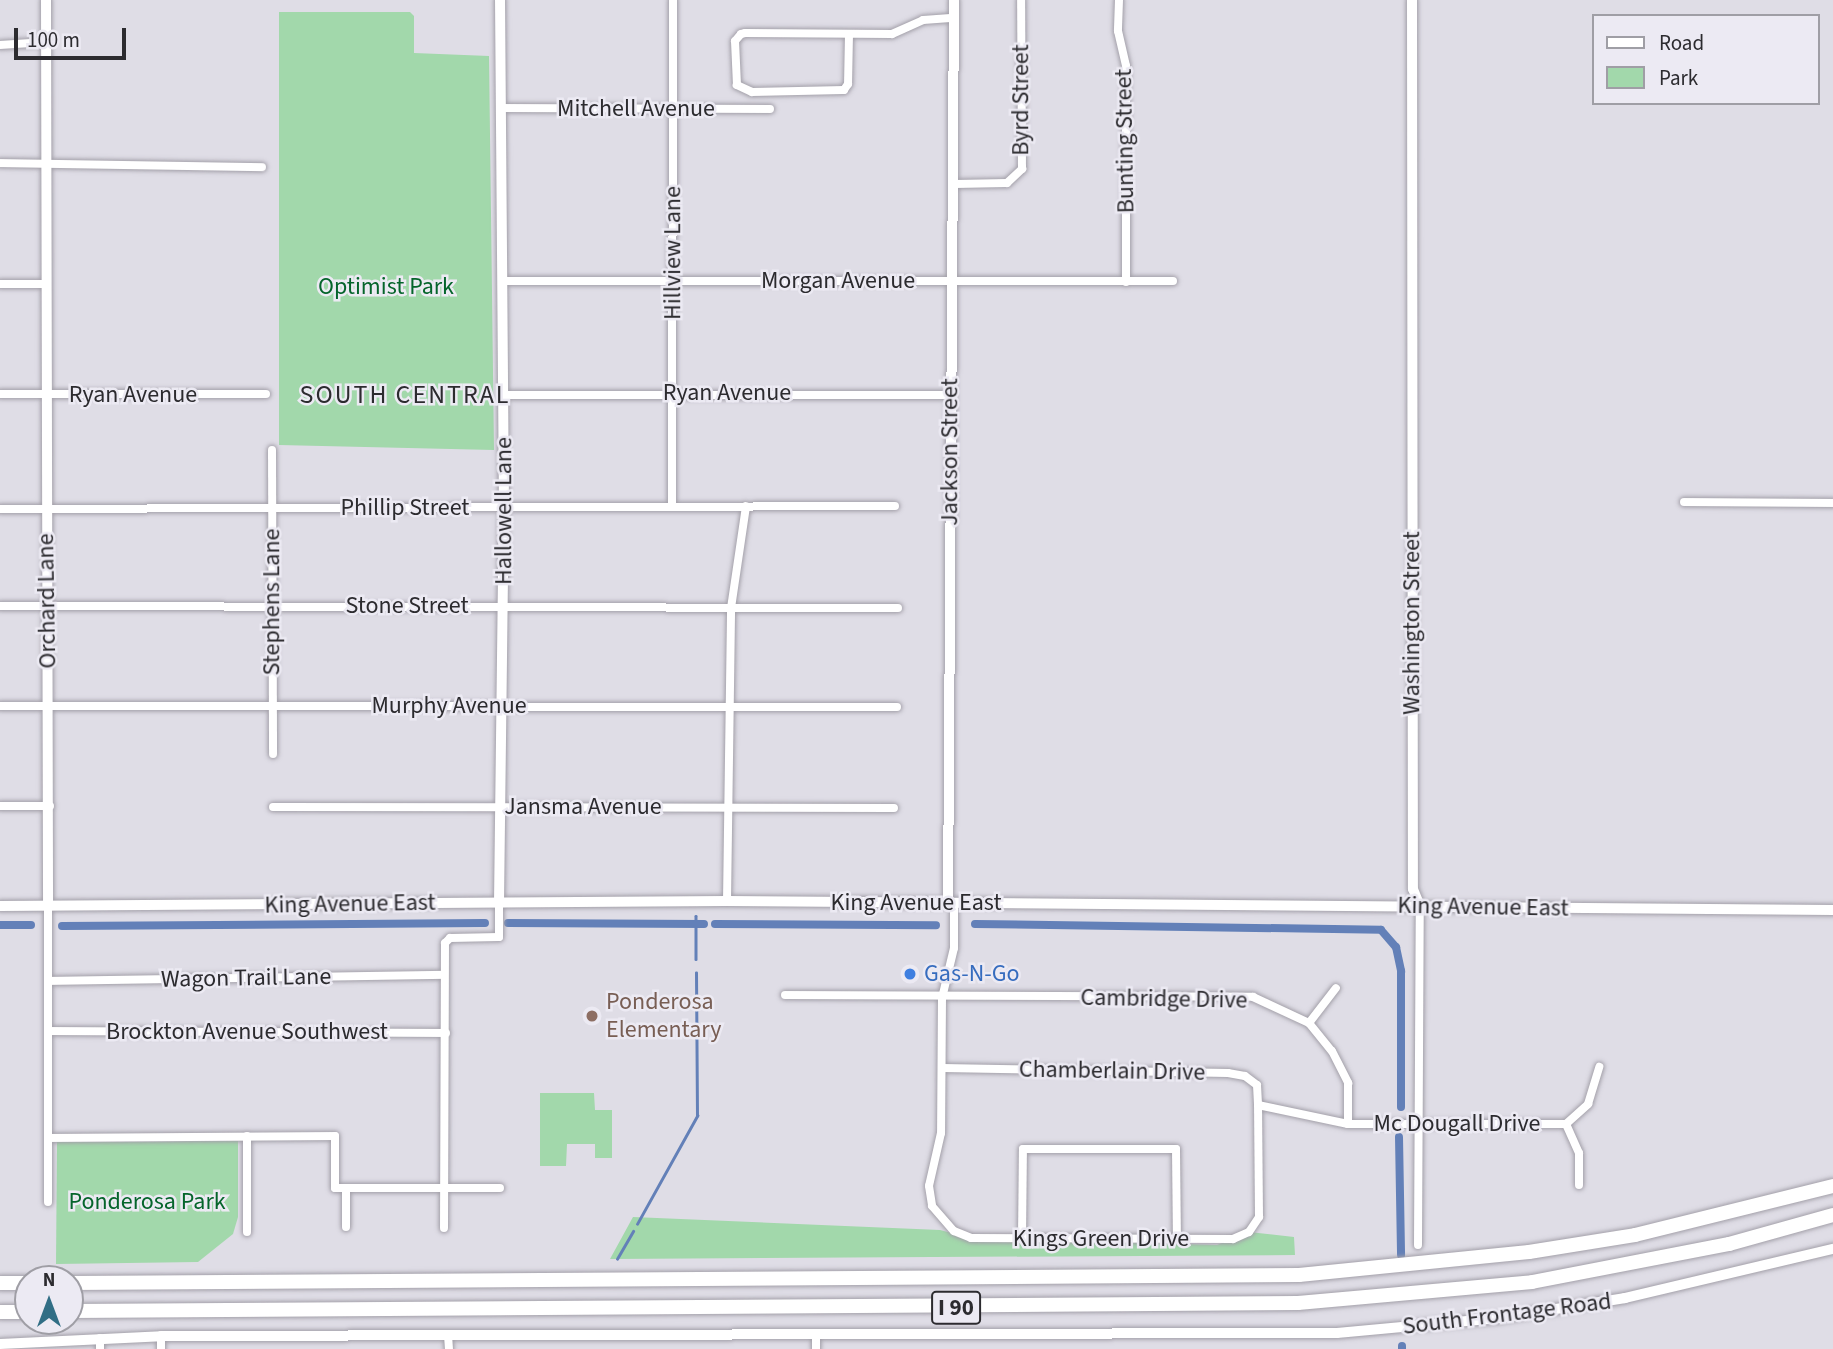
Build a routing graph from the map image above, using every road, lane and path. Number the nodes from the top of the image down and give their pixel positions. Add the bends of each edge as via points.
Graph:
1 (46, 0) edge
2 (500, 0) edge
3 (673, 0) edge
4 (954, 0) edge
5 (1021, 0) edge
6 (1119, 0) edge
7 (1412, 0) edge
8 (954, 18) junction
9 (849, 34) junction
10 (46, 42) junction
11 (0, 45) edge
12 (502, 108) junction
13 (770, 108) dead end
14 (673, 109) junction
15 (0, 163) edge
16 (46, 163) junction
17 (262, 167) dead end
18 (954, 184) junction
19 (502, 281) junction
20 (951, 281) junction
21 (1173, 281) dead end
22 (674, 282) junction
23 (1126, 282) junction
24 (0, 284) edge
25 (45, 284) junction
26 (673, 393) junction
27 (0, 394) edge
28 (266, 394) dead end
29 (45, 395) junction
30 (504, 395) junction
31 (950, 395) junction
32 (272, 450) dead end
33 (1684, 502) dead end
34 (1833, 502) edge
35 (746, 506) junction
36 (895, 506) dead end
37 (505, 507) junction
38 (672, 507) junction
39 (0, 509) edge
40 (46, 509) junction
41 (272, 509) junction
42 (0, 606) edge
43 (48, 606) junction
44 (503, 606) junction
45 (272, 607) junction
46 (731, 608) junction
47 (898, 608) dead end
48 (49, 705) junction
49 (504, 705) junction
50 (0, 706) edge
51 (272, 707) junction
52 (731, 707) junction
53 (897, 707) dead end
54 (273, 754) dead end
55 (0, 806) edge
56 (50, 806) junction
57 (273, 807) dead end
58 (503, 807) junction
59 (727, 807) junction
60 (894, 808) dead end
61 (727, 901) junction
62 (499, 903) junction
63 (951, 903) junction
64 (0, 906) edge
65 (1420, 906) junction
66 (48, 907) junction
67 (1833, 910) edge
68 (444, 975) junction
69 (48, 981) junction
70 (1336, 988) dead end
71 (785, 995) dead end
72 (942, 998) junction
73 (1309, 1023) junction
74 (48, 1031) junction
75 (446, 1033) junction
76 (1599, 1067) dead end
77 (943, 1068) junction
78 (1258, 1105) junction
79 (1348, 1124) junction
80 (1566, 1124) junction
81 (1420, 1125) junction
82 (247, 1136) junction
83 (48, 1138) junction
84 (1578, 1185) dead end
85 (1833, 1186) edge
86 (346, 1188) junction
87 (445, 1188) junction
88 (500, 1188) dead end
89 (48, 1202) dead end
90 (1833, 1215) edge
91 (346, 1227) dead end
92 (444, 1228) dead end
93 (954, 1231) joint
94 (247, 1232) dead end
95 (1249, 1232) joint
96 (1022, 1238) junction
97 (1177, 1239) junction
98 (1418, 1245) dead end
99 (1833, 1249) edge
100 (84, 1283) edge
101 (84, 1311) edge
102 (816, 1334) junction
103 (448, 1335) junction
104 (161, 1336) junction
105 (0, 1344) edge
106 (100, 1344) edge
107 (161, 1349) edge
108 (449, 1349) edge
109 (816, 1349) edge

1 - 10 street, Orchard Lane
2 - 12 street, Hallowell Lane
3 - 14 street, Hillview Lane
4 - 8 street, Jackson Street
5 - 18 street, Byrd Street via 1022,169 1007,183
6 - 23 street, Bunting Street via 1118,31 1126,66
7 - 65 street, Washington Street via 1413,889
8 - 9 street via 923,20 900,33
8 - 18 street, Jackson Street
9 - 9 street via 741,34 735,41 737,85 752,92 844,90
10 - 11 street
10 - 16 street, Orchard Lane
12 - 14 street, Mitchell Avenue
12 - 19 street, Hallowell Lane
13 - 14 street, Mitchell Avenue
14 - 22 street, Hillview Lane
15 - 16 street
16 - 17 street
16 - 25 street, Orchard Lane
18 - 20 street, Jackson Street
19 - 22 street, Morgan Avenue
19 - 30 street, Hallowell Lane
20 - 22 street, Morgan Avenue
20 - 23 street, Morgan Avenue
20 - 31 street, Jackson Street
21 - 23 street, Morgan Avenue
22 - 26 street, Hillview Lane
24 - 25 street
25 - 29 street, Orchard Lane
26 - 30 street, Ryan Avenue
26 - 31 street, Ryan Avenue
26 - 38 street, Hillview Lane
27 - 29 street, Ryan Avenue
28 - 29 street, Ryan Avenue
29 - 40 street, Orchard Lane
30 - 37 street, Hallowell Lane
31 - 63 street, Jackson Street
32 - 41 street, Stephens Lane
33 - 34 street
35 - 36 street, Phillip Street
35 - 38 street, Phillip Street
35 - 46 street
37 - 38 street, Phillip Street
37 - 41 street, Phillip Street
37 - 44 street, Hallowell Lane
39 - 40 street, Phillip Street
40 - 41 street, Phillip Street
40 - 43 street, Orchard Lane
41 - 45 street, Stephens Lane
42 - 43 street, Stone Street
43 - 45 street, Stone Street
43 - 48 street, Orchard Lane
44 - 45 street, Stone Street
44 - 46 street, Stone Street
44 - 49 street, Hallowell Lane
45 - 51 street, Stephens Lane
46 - 47 street, Stone Street
46 - 52 street
48 - 50 street, Murphy Avenue
48 - 51 street, Murphy Avenue
48 - 56 street, Orchard Lane
49 - 51 street, Murphy Avenue
49 - 52 street, Murphy Avenue
49 - 58 street, Hallowell Lane
51 - 54 street, Stephens Lane
52 - 53 street, Murphy Avenue
52 - 59 street
55 - 56 street
56 - 66 street, Orchard Lane
57 - 58 street, Jansma Avenue
58 - 59 street, Jansma Avenue
58 - 62 street, Hallowell Lane
59 - 60 street, Jansma Avenue
59 - 61 street
61 - 62 main road, King Avenue East
61 - 63 main road, King Avenue East
62 - 66 main road, King Avenue East
62 - 68 street, Hallowell Lane via 499,937 450,938 445,943
63 - 65 main road, King Avenue East
63 - 72 street, Jackson Street via 954,948
64 - 66 main road, King Avenue East
65 - 67 main road, King Avenue East
65 - 81 street, Washington Street
66 - 69 street, Orchard Lane
68 - 69 street, Wagon Trail Lane
68 - 75 street
69 - 74 street, Orchard Lane
70 - 73 street
71 - 72 street, Cambridge Drive
72 - 73 street, Cambridge Drive via 1254,993
72 - 77 street, Jackson Street
73 - 79 street, Cambridge Drive via 1332,1051 1348,1083
74 - 75 street, Brockton Avenue Southwest
74 - 83 street, Orchard Lane
75 - 87 street
76 - 80 street, Mc Dougall Drive via 1588,1104
77 - 78 street, Chamberlain Drive via 1228,1073 1245,1076 1257,1085
77 - 93 street, Jackson Street via 941,1133 929,1186 932,1206
78 - 79 street
78 - 95 street, Chamberlain Drive via 1259,1217
79 - 81 street, Mc Dougall Drive
80 - 81 street, Mc Dougall Drive
80 - 84 street, Mc Dougall Drive via 1579,1153
81 - 98 street, Washington Street
82 - 83 street
82 - 86 street via 335,1136 335,1188
82 - 94 street
83 - 89 street, Orchard Lane
85 - 100 highway, I 90 via 1622,1237 1516,1254 1299,1275
86 - 87 street
86 - 91 street
87 - 88 street
87 - 92 street
90 - 101 highway, I 90 via 1729,1244 1532,1282 1298,1303
93 - 96 street, Kings Green Drive via 971,1238
95 - 97 street, Kings Green Drive via 1233,1239
96 - 97 street, Kings Green Drive
96 - 97 street via 1023,1149 1176,1149
99 - 102 main road, South Frontage Road via 1625,1298 1399,1328 1213,1335
102 - 103 main road, South Frontage Road
102 - 109 street
103 - 104 main road, South Frontage Road
103 - 108 street
104 - 106 main road, South Frontage Road
104 - 107 street
105 - 106 main road, South Frontage Road

